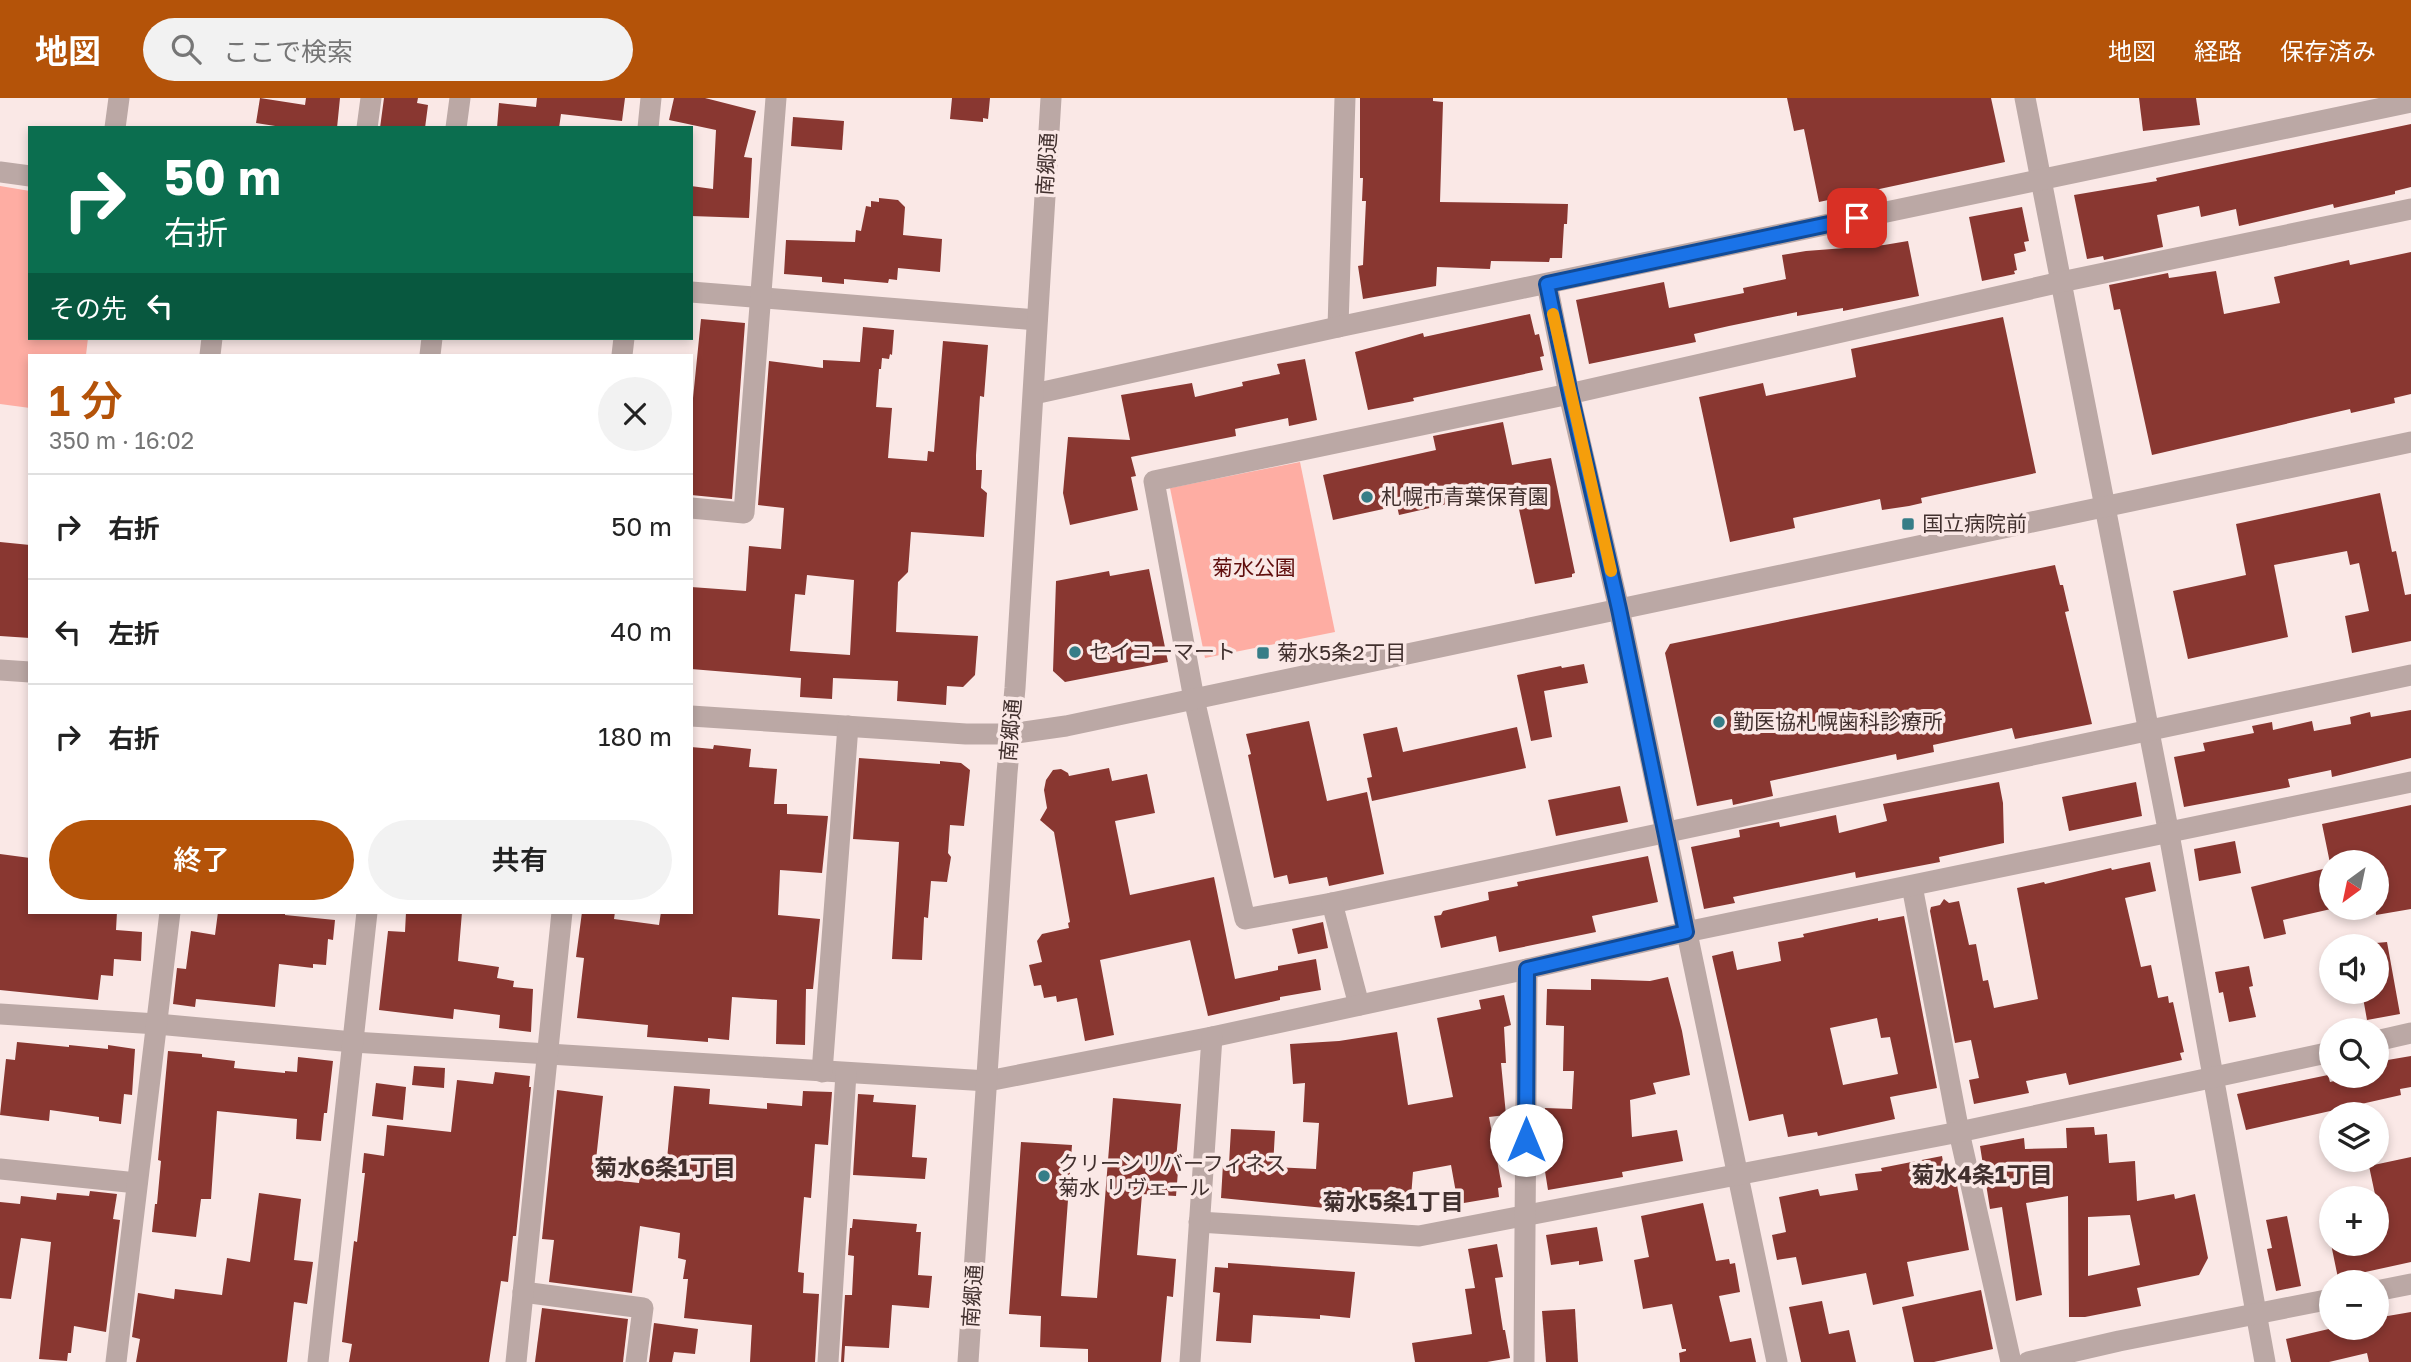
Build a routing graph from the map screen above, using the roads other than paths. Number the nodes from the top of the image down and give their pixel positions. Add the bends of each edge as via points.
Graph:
1 (119, 98) edge
2 (371, 98) edge
3 (460, 98) edge
4 (651, 98) edge
5 (776, 98) edge
6 (1051, 98) edge
7 (1345, 98) edge
8 (2025, 98) edge
9 (2411, 102) edge
10 (115, 126) edge
11 (367, 126) edge
12 (456, 126) edge
13 (648, 126) edge
14 (0, 172) edge
15 (28, 176) edge
16 (2040, 180) junction
17 (2411, 209) edge
18 (2061, 282) junction
19 (1547, 284) junction
20 (693, 292) edge
21 (762, 298) junction
22 (1037, 320) junction
23 (1338, 327) junction
24 (1034, 394) junction
25 (1570, 394) junction
26 (2411, 442) edge
27 (2106, 506) junction
28 (693, 508) edge
29 (1619, 609) junction
30 (0, 670) edge
31 (28, 672) edge
32 (2411, 675) edge
33 (1194, 699) junction
34 (693, 716) edge
35 (848, 726) junction
36 (2149, 730) junction
37 (1010, 734) junction
38 (2411, 782) edge
39 (1664, 831) junction
40 (2169, 834) junction
41 (1912, 886) junction
42 (1332, 903) junction
43 (170, 914) edge
44 (367, 914) edge
45 (562, 914) edge
46 (1686, 932) junction
47 (1527, 969) junction
48 (1359, 1005) junction
49 (0, 1014) edge
50 (157, 1024) junction
51 (2411, 1033) edge
52 (1212, 1037) junction
53 (2389, 1038) edge
54 (353, 1042) junction
55 (547, 1053) junction
56 (2319, 1055) edge
57 (822, 1072) junction
58 (846, 1073) junction
59 (2212, 1079) junction
60 (988, 1081) junction
61 (1959, 1132) junction
62 (0, 1169) edge
63 (1737, 1176) junction
64 (138, 1184) junction
65 (1525, 1217) junction
66 (1199, 1222) junction
67 (2411, 1284) edge
68 (2389, 1288) edge
69 (523, 1292) junction
70 (2319, 1301) edge
71 (2256, 1313) junction
72 (2119, 1341) junction
73 (116, 1362) edge
74 (318, 1362) edge
75 (516, 1362) edge
76 (636, 1362) edge
77 (828, 1362) edge
78 (968, 1362) edge
79 (1190, 1362) edge
80 (1524, 1362) edge
81 (1777, 1362) edge
82 (2011, 1362) edge
83 (2028, 1362) edge
84 (2122, 1362) edge
85 (2265, 1362) edge

1 - 10 street
2 - 11 street
3 - 12 street
4 - 13 street
5 - 21 street
6 - 22 street, 南郷通
7 - 23 street
8 - 16 street
9 - 16 street
14 - 15 street
16 - 18 street
16 - 19 street
17 - 18 street
18 - 25 street
18 - 27 street
19 - 23 street
19 - 25 street
20 - 21 street
21 - 22 street
21 - 28 street via 744,513
22 - 24 street, 南郷通
23 - 24 street
24 - 37 street, 南郷通
25 - 29 street
25 - 33 street via 1154,481
26 - 27 street
27 - 29 street
27 - 36 street
29 - 33 street
29 - 39 street
30 - 31 street
32 - 36 street
33 - 37 street
33 - 42 street via 1245,919
34 - 35 street
35 - 37 street
35 - 57 street
36 - 39 street
36 - 40 street
37 - 60 street, 南郷通
38 - 40 street
39 - 42 street
39 - 46 street
40 - 41 street
40 - 59 street
41 - 46 street
41 - 61 street
42 - 48 street
43 - 50 street
44 - 54 street
45 - 55 street
46 - 47 street
46 - 63 street
47 - 48 street
47 - 65 street
48 - 52 street
49 - 50 street
50 - 54 street
50 - 64 street
51 - 53 street
52 - 60 street
52 - 66 street
54 - 55 street
54 - 74 street
55 - 57 street
55 - 69 street
56 - 59 street
57 - 58 street
58 - 60 street
58 - 77 street
59 - 61 street
59 - 71 street
60 - 78 street, 南郷通
61 - 63 street
61 - 82 street
62 - 64 street
63 - 65 street
63 - 81 street
64 - 73 street
65 - 66 street via 1419,1236
65 - 80 street
66 - 79 street
67 - 68 street
69 - 75 street
69 - 76 street via 642,1308
70 - 71 street
71 - 72 street
71 - 85 street
72 - 83 street
72 - 84 street

